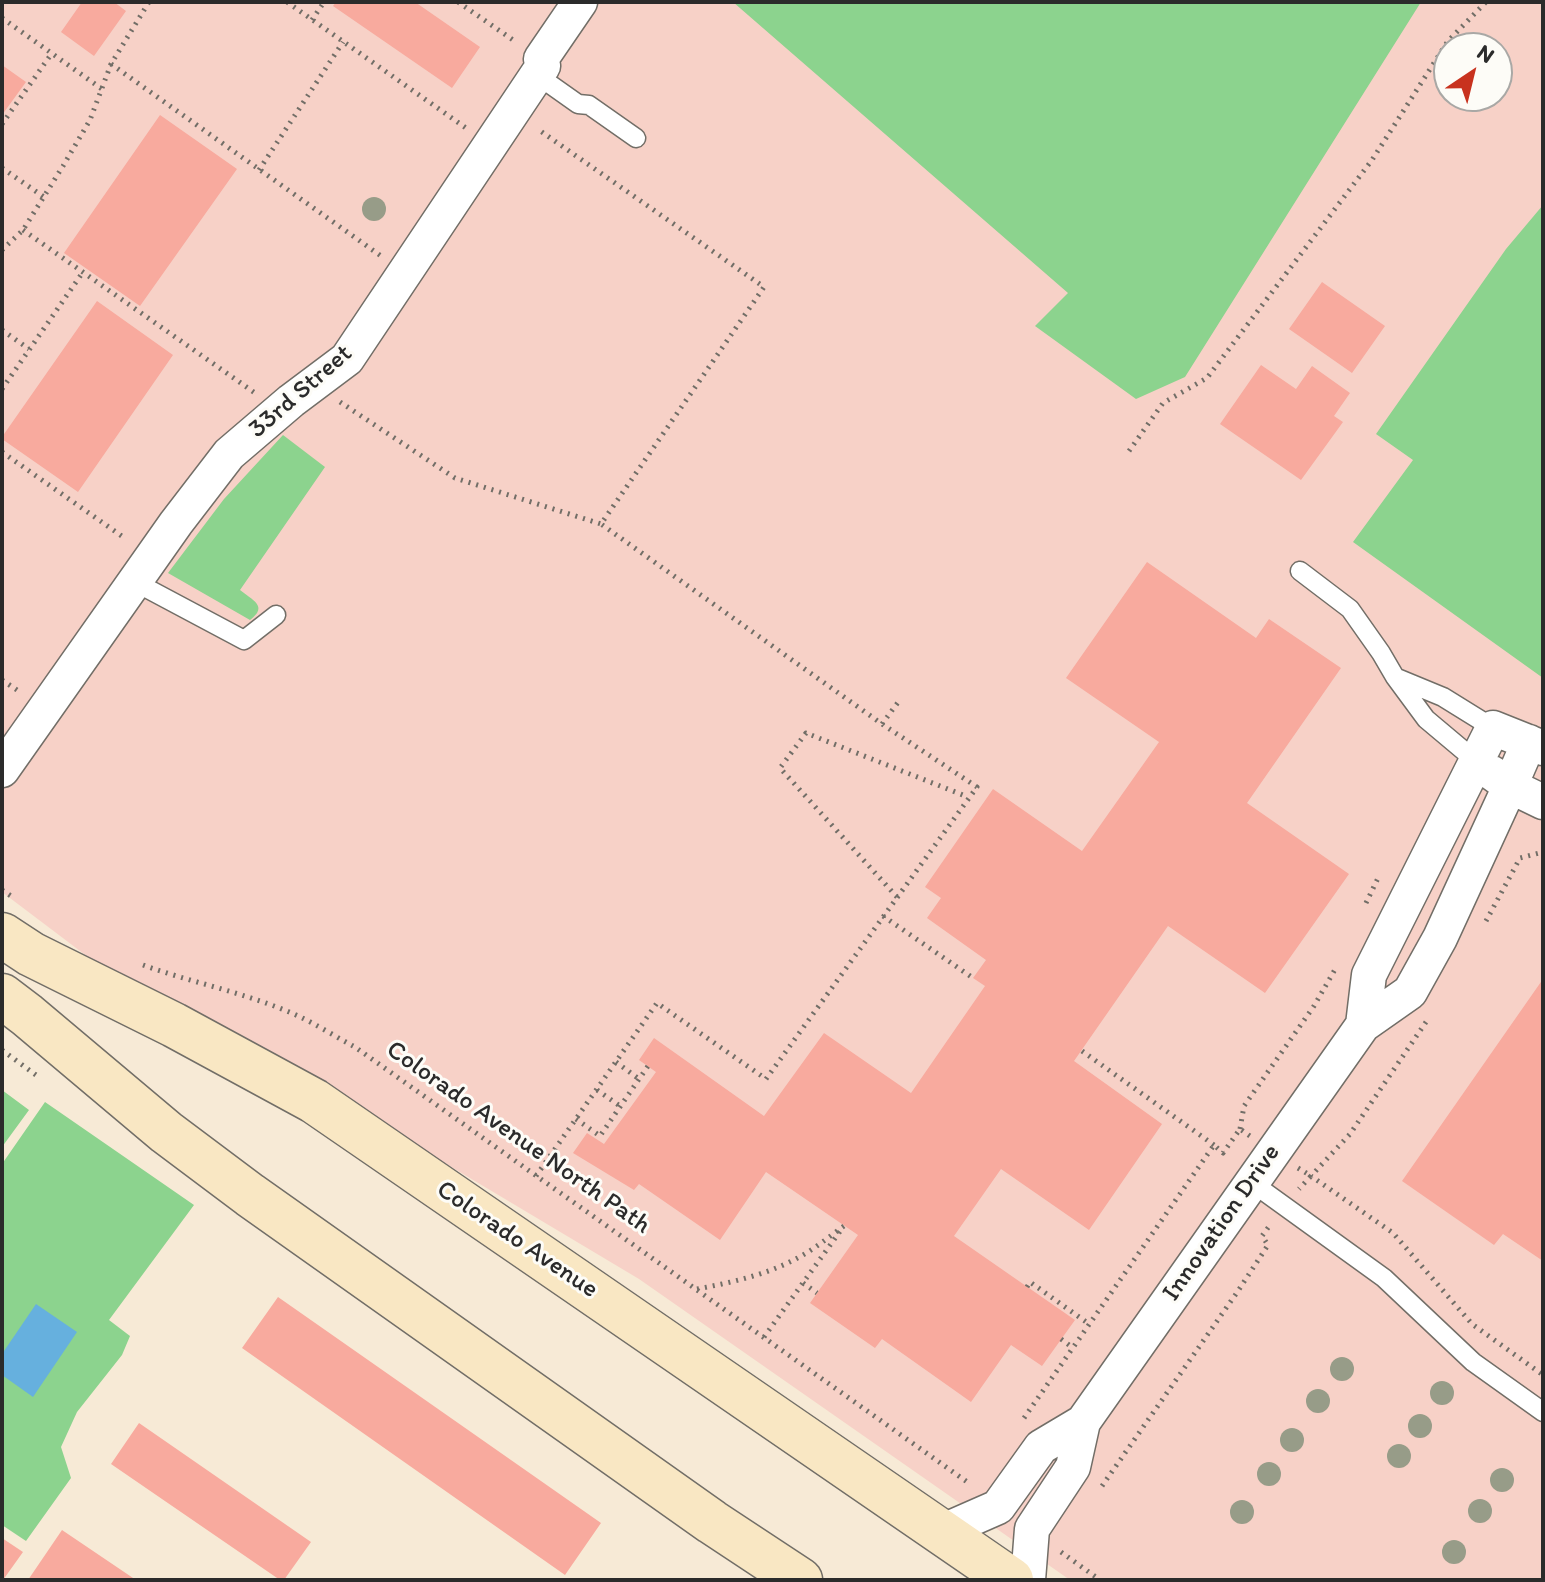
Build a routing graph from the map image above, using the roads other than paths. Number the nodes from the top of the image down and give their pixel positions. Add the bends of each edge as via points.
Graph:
1 (580, 2) edge
2 (540, 66) junction
3 (636, 138) dead end
4 (143, 570) junction
5 (1300, 571) dead end
6 (276, 615) dead end
7 (1395, 677) junction
8 (1493, 728) junction
9 (1536, 745) edge
10 (1476, 761) junction
11 (2, 770) edge
12 (1510, 786) junction
13 (1543, 802) edge
14 (12, 920) edge
15 (2, 996) edge
16 (1363, 1025) junction
17 (1251, 1182) junction
18 (1543, 1412) edge
19 (1083, 1422) junction
20 (941, 1532) junction
21 (800, 1580) edge
22 (1011, 1580) edge
23 (1028, 1580) edge

1 - 2 street, 33rd Street
2 - 3 lane via 578,104 589,105
2 - 4 street, 33rd Street via 347,359 229,454
4 - 6 lane via 244,640
4 - 11 street, 33rd Street
5 - 7 lane via 1350,609
7 - 8 lane via 1443,697
7 - 10 lane via 1426,719
8 - 9 street
8 - 10 street, Innovation Drive
9 - 12 street, Innovation Drive
10 - 12 street
10 - 16 street, Innovation Drive via 1369,975
12 - 13 street
12 - 16 street, Innovation Drive via 1410,992
14 - 20 main road, Colorado Avenue via 31,954 314,1101
15 - 21 main road via 250,1195
16 - 17 street, Innovation Drive
17 - 18 lane via 1384,1278 1473,1362
17 - 19 street, Innovation Drive
19 - 20 street, Innovation Drive via 1041,1447 998,1507
19 - 23 street, Innovation Drive via 1073,1467 1032,1529
20 - 22 main road, Colorado Avenue

